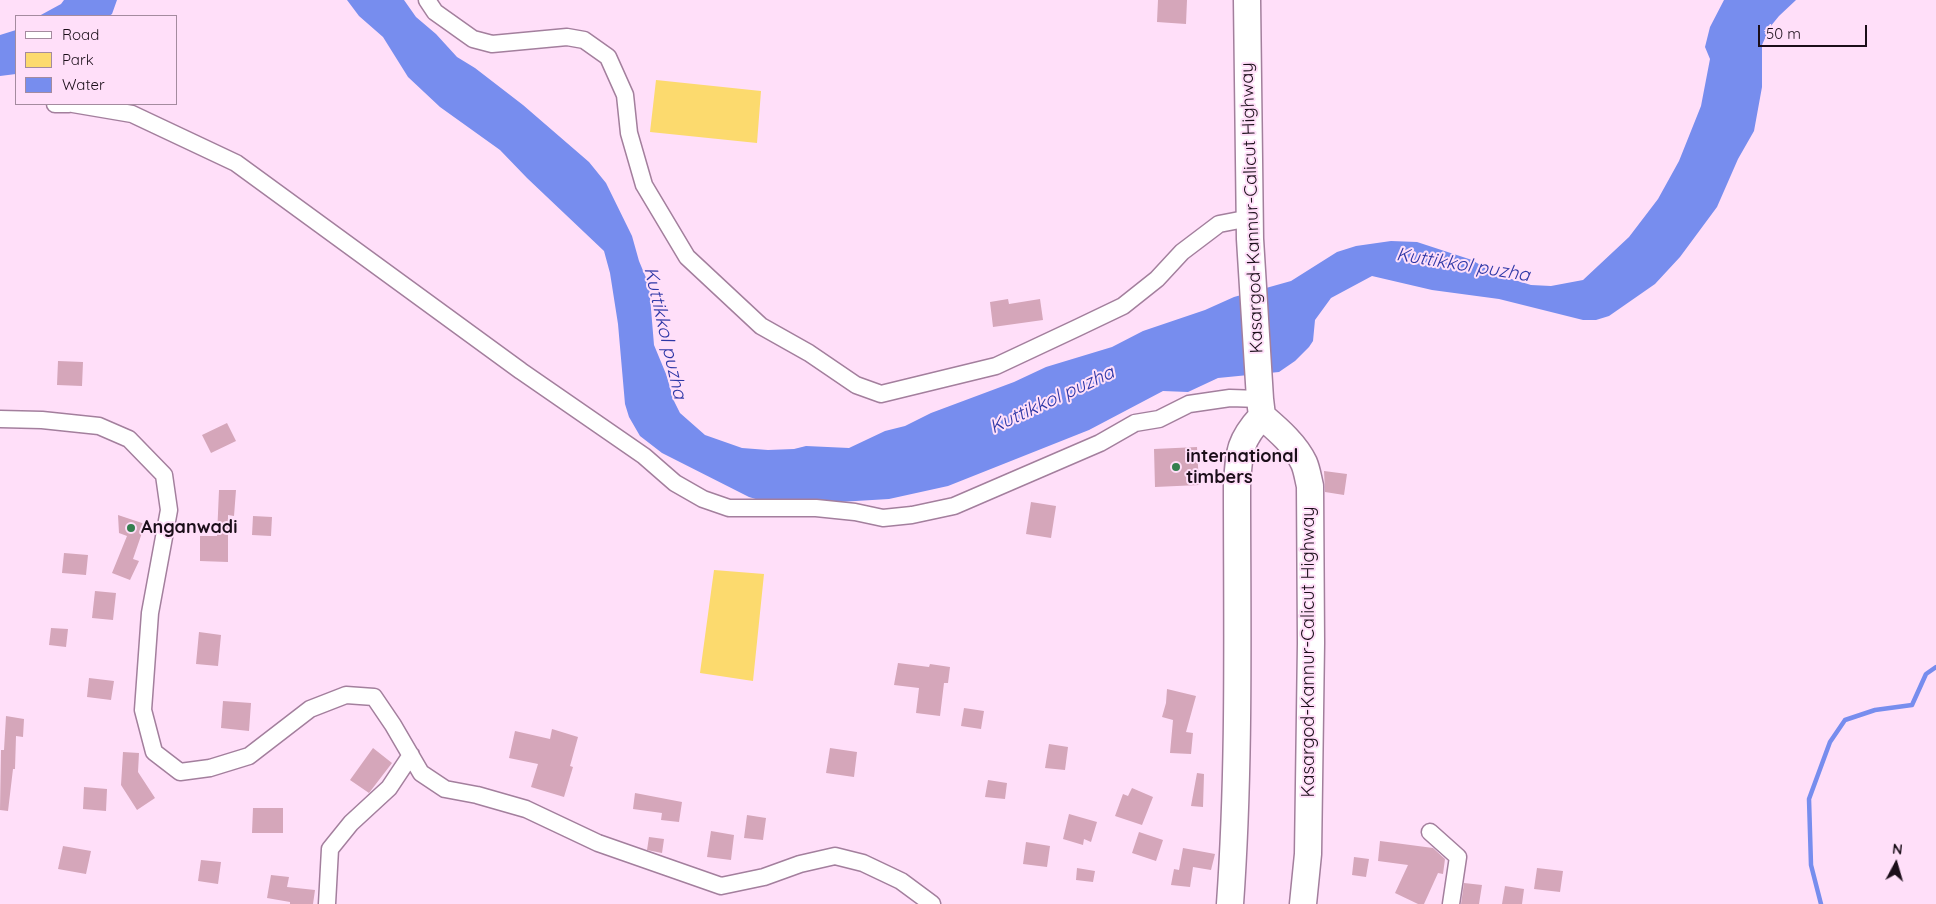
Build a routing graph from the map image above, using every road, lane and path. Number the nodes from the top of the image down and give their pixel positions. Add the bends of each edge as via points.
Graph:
1 (427, 0) edge
2 (1247, 0) edge
3 (72, 105) edge
4 (1250, 229) junction
5 (1260, 400) junction
6 (0, 419) edge
7 (411, 756) junction
8 (1430, 832) dead end
9 (327, 904) edge
10 (932, 904) edge
11 (1230, 904) edge
12 (1303, 904) edge
13 (1451, 904) edge

1 - 4 street via 435,12 473,38 492,44 567,37 584,40 608,57 625,95 629,133 644,185 687,257 761,326 856,385 880,394 996,366 1123,306 1157,279 1182,252 1219,224
2 - 4 highway, Kasargod-Kannur-Calicut Highway
3 - 5 street via 132,114 236,163 644,456 675,483 703,499 729,508 816,508 883,518 912,515 954,506 1100,442 1135,423 1159,419 1189,404 1230,398
4 - 5 highway, Kasargod-Kannur-Calicut Highway
5 - 11 highway via 1238,461 1238,704
5 - 12 highway, Kasargod-Kannur-Calicut Highway via 1278,430 1296,450 1310,486 1308,854
6 - 7 street via 99,426 129,439 164,475 169,510 150,613 143,710 154,752 180,772 210,768 249,756 310,709 346,694 374,697
7 - 9 street via 389,788 350,823 330,849
7 - 10 street via 421,773 445,789 526,809 598,843 721,886 835,856 863,863 901,881
8 - 13 street via 1458,857

